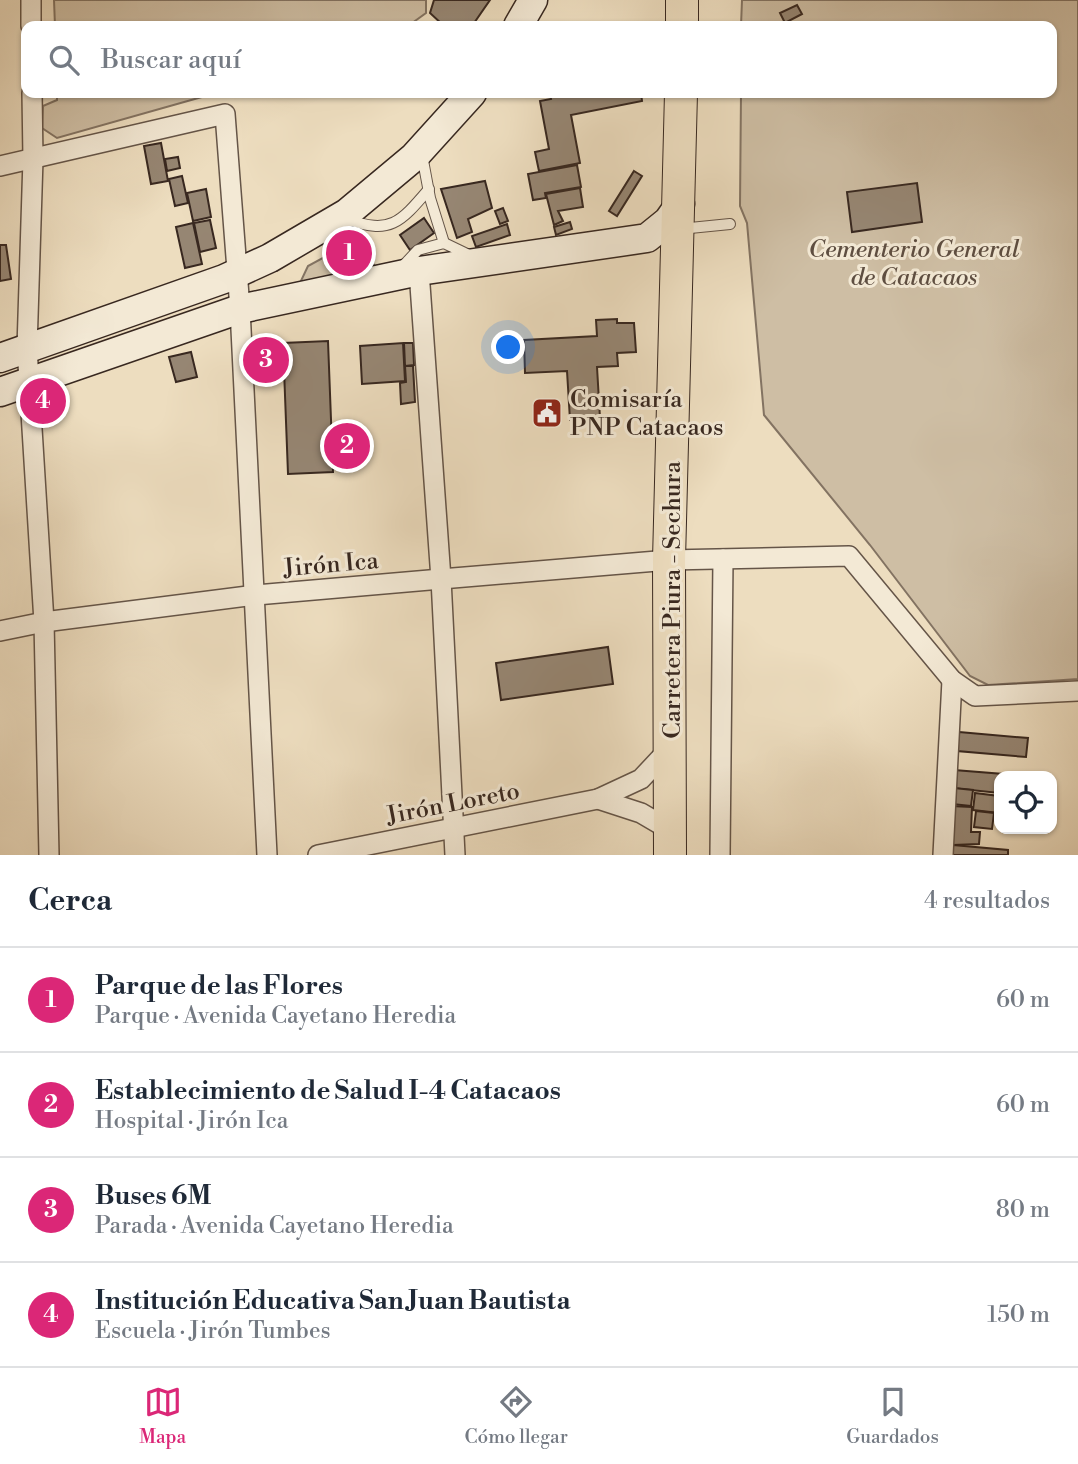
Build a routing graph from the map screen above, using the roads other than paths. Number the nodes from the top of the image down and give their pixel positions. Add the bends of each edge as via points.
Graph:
1 (31, 0) edge
2 (533, 0) edge
3 (682, 0) edge
4 (31, 21) edge
5 (521, 21) edge
6 (682, 21) edge
7 (32, 98) edge
8 (467, 98) edge
9 (681, 98) edge
10 (421, 149) junction
11 (33, 159) junction
12 (0, 166) edge
13 (429, 189) junction
14 (680, 216) junction
15 (340, 217) junction
16 (730, 224) dead end
17 (647, 238) junction
18 (444, 243) junction
19 (679, 261) junction
20 (483, 264) junction
21 (238, 272) junction
22 (406, 274) junction
23 (240, 309) junction
24 (27, 348) junction
25 (0, 358) edge
26 (28, 383) junction
27 (0, 392) edge
28 (723, 559) junction
29 (669, 560) junction
30 (442, 579) junction
31 (256, 595) junction
32 (44, 622) junction
33 (0, 631) edge
34 (952, 680) junction
35 (1078, 691) edge
36 (671, 747) junction
37 (598, 799) junction
38 (454, 828) junction
39 (670, 843) edge
40 (50, 855) edge
41 (267, 855) edge
42 (318, 855) edge
43 (454, 855) edge
44 (720, 855) edge
45 (943, 855) edge

1 - 4 street
2 - 5 main road
3 - 6 main road
7 - 11 street
8 - 10 main road
9 - 14 main road, Carretera Piura - Sechura
10 - 13 lane
10 - 15 main road
11 - 12 street
11 - 21 street via 225,114
11 - 24 street
13 - 15 lane via 388,227 372,229
13 - 18 lane
14 - 16 lane
14 - 17 main road
14 - 19 main road, Carretera Piura - Sechura
15 - 21 main road
17 - 19 main road
17 - 20 main road
18 - 20 lane
18 - 22 lane via 418,250
19 - 29 main road, Carretera Piura - Sechura
20 - 22 main road
21 - 23 street
21 - 24 main road
22 - 23 main road
22 - 30 street
23 - 26 main road
23 - 31 street
24 - 25 main road
24 - 26 street
26 - 27 main road
26 - 32 street
28 - 29 street, Jirón Ica
28 - 34 street, Jirón Ica via 849,556
28 - 44 street
29 - 30 street, Jirón Ica
29 - 36 main road, Carretera Piura - Sechura
30 - 31 street, Jirón Ica
30 - 38 street
31 - 32 street, Jirón Ica
31 - 41 street
32 - 33 street, Jirón Ica
32 - 40 street
34 - 35 street via 975,696
34 - 45 street
36 - 37 street, Jirón Loreto via 641,779
36 - 39 main road, Carretera Piura - Sechura
37 - 38 street, Jirón Loreto
37 - 39 street, Jirón Loreto via 641,813
38 - 42 street, Jirón Loreto
38 - 43 street

